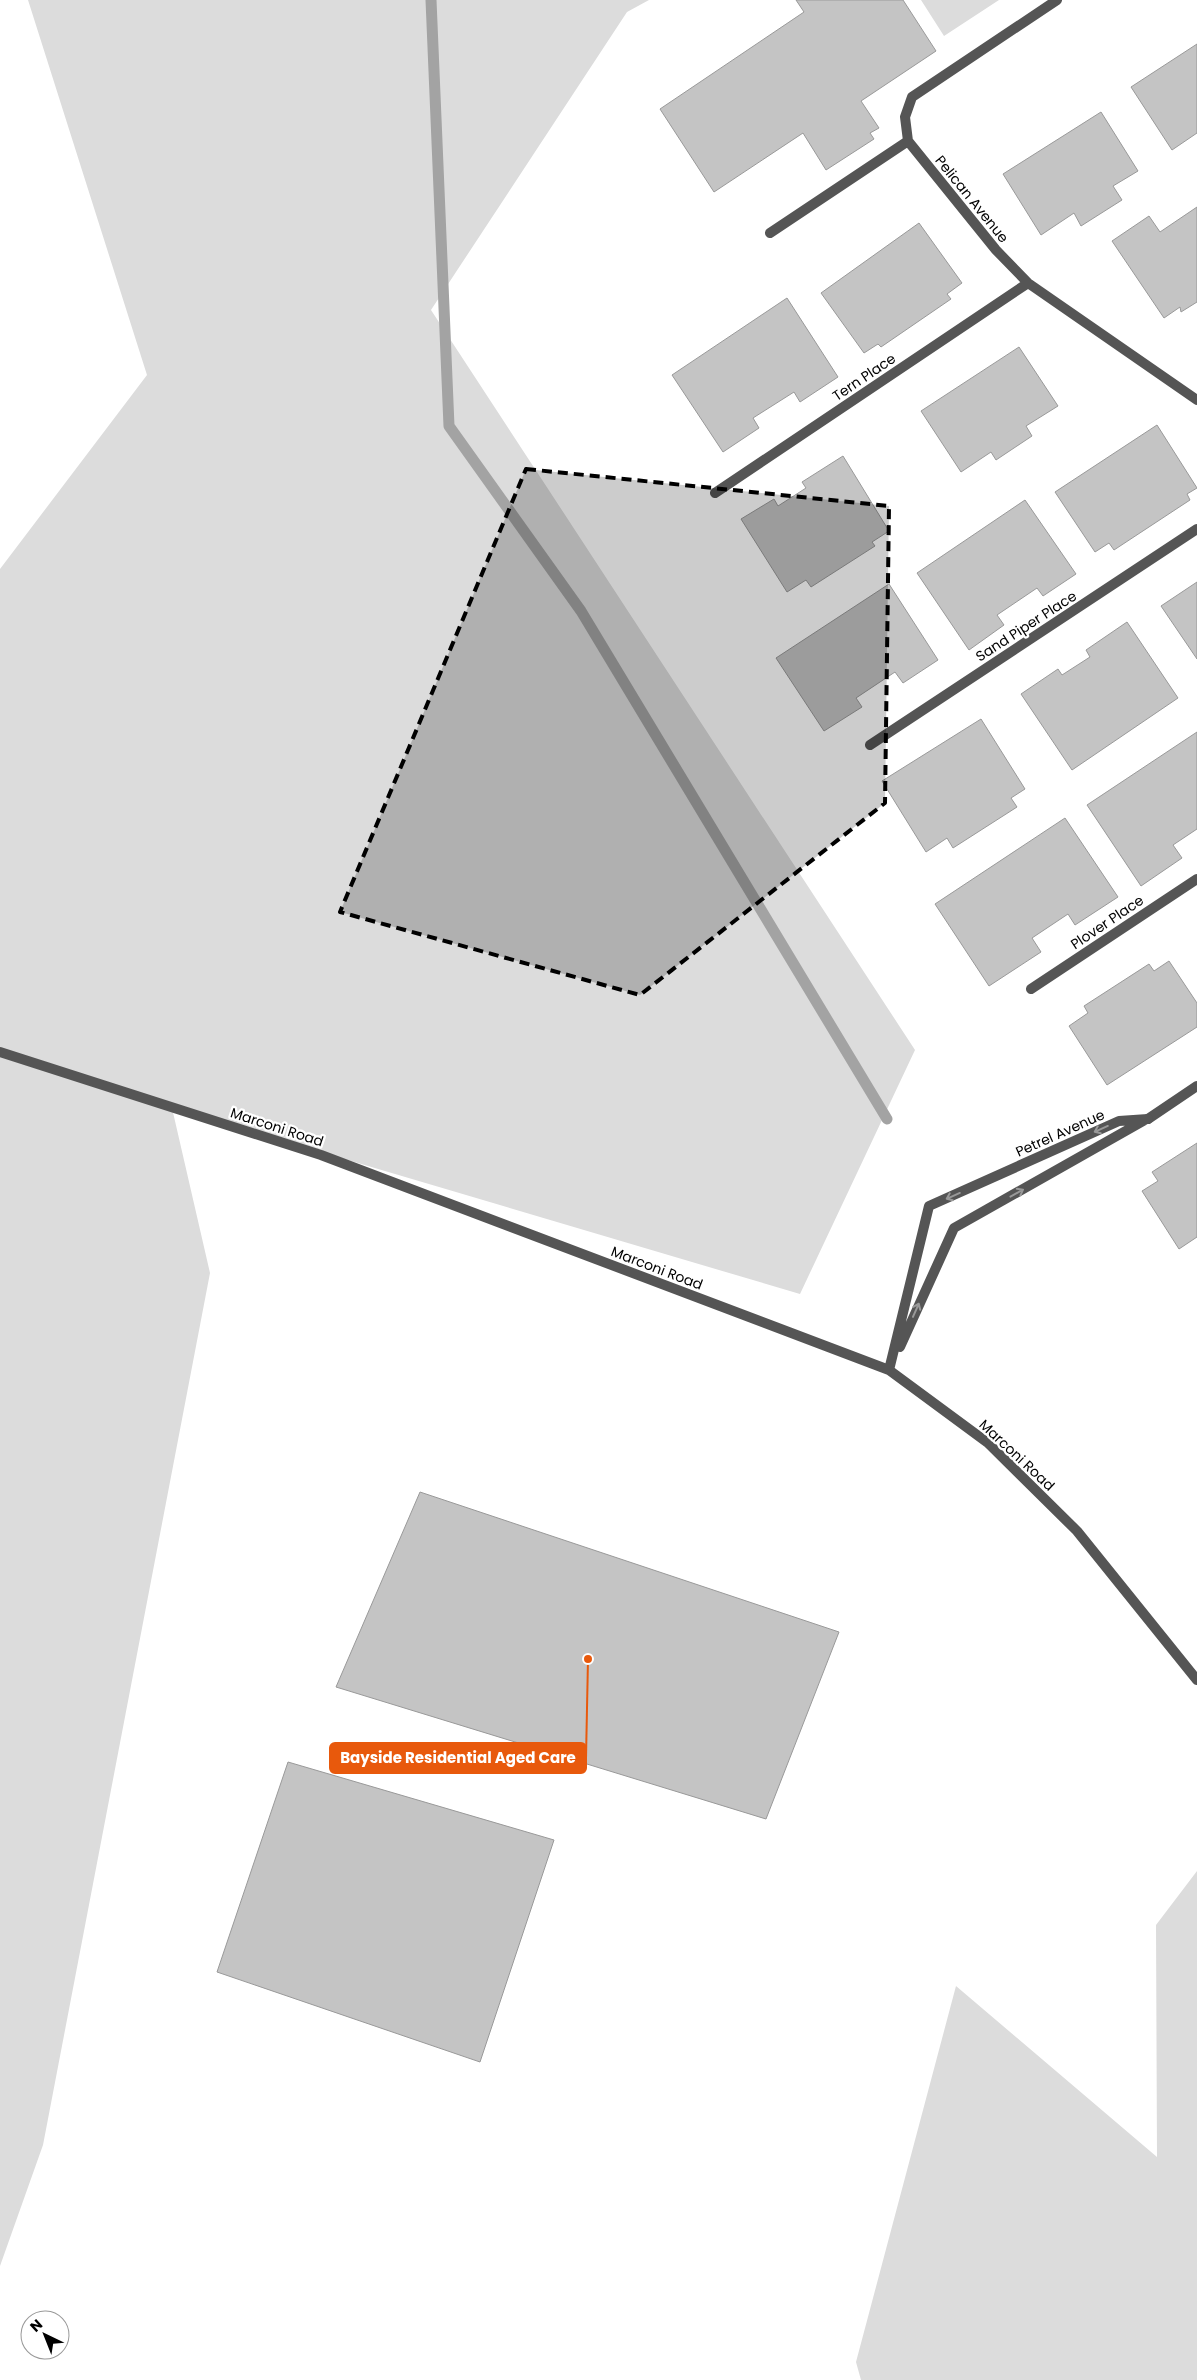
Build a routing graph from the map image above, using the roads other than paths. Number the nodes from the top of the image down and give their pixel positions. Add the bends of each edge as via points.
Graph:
1 (1058, 0) edge
2 (908, 141) junction
3 (770, 233) dead end
4 (1028, 283) junction
5 (1197, 400) edge
6 (715, 493) dead end
7 (1197, 530) edge
8 (870, 745) dead end
9 (1197, 879) edge
10 (1031, 989) dead end
11 (0, 1052) edge
12 (1197, 1086) edge
13 (1148, 1119) junction
14 (889, 1370) junction
15 (1197, 1680) edge

1 - 2 street via 912,97 905,117
2 - 3 street
2 - 4 street, Pelican Avenue via 996,250
4 - 5 street, Pelican Avenue
4 - 6 street, Tern Place
7 - 8 street, Sand Piper Place
9 - 10 street, Plover Place
11 - 14 street, Marconi Road via 320,1155
12 - 13 street
14 -> 13 street, Petrel Avenue via 954,1228
13 -> 14 street, Petrel Avenue via 1119,1121 929,1206
14 - 15 street, Marconi Road via 988,1443 1077,1530

